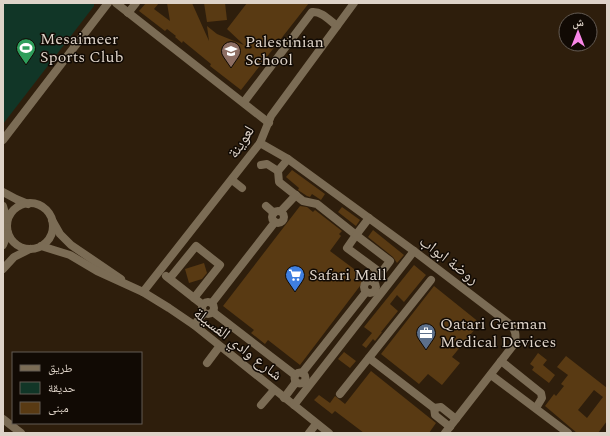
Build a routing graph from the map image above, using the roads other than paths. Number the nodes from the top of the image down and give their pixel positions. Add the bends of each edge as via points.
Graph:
1 (108, 3) edge
2 (116, 3) edge
3 (136, 3) edge
4 (354, 3) edge
5 (128, 13) junction
6 (337, 26) junction
7 (244, 102) junction
8 (269, 123) junction
9 (3, 140) edge
10 (260, 143) junction
11 (288, 159) junction
12 (261, 165) dead end
13 (278, 171) junction
14 (232, 180) junction
15 (242, 188) dead end
16 (3, 192) edge
17 (296, 195) junction
18 (28, 204) junction
19 (3, 206) edge
20 (266, 206) dead end
21 (278, 212) junction
22 (369, 218) junction
23 (7, 220) junction
24 (52, 220) junction
25 (8, 233) junction
26 (356, 235) junction
27 (3, 245) edge
28 (41, 246) junction
29 (30, 249) junction
30 (414, 250) junction
31 (3, 269) edge
32 (160, 270) junction
33 (381, 273) junction
34 (170, 278) junction
35 (431, 280) dead end
36 (127, 284) junction
37 (376, 289) junction
38 (143, 292) junction
39 (194, 298) junction
40 (212, 303) junction
41 (204, 309) junction
42 (213, 312) junction
43 (194, 325) junction
44 (219, 346) junction
45 (369, 358) junction
46 (501, 361) junction
47 (207, 363) dead end
48 (491, 375) junction
49 (302, 379) junction
50 (274, 390) junction
51 (340, 394) dead end
52 (284, 398) junction
53 (294, 405) junction
54 (261, 406) dead end
55 (434, 408) junction
56 (536, 408) junction
57 (3, 419) edge
58 (456, 419) junction
59 (316, 424) junction
60 (448, 430) edge
61 (21, 433) edge
62 (309, 433) edge
63 (328, 433) edge
64 (568, 433) edge

1 - 9 street
2 - 5 street
3 - 5 street
4 - 6 street, لعوينة
5 - 7 street
6 - 7 street via 322,15 312,12
6 - 8 street, لعوينة via 271,116
7 - 8 street
8 - 10 street, لعوينة
10 - 11 street, روضة ابواب
10 - 14 street, لعوينة
11 - 13 street
11 - 22 street, روضة ابواب
12 - 13 street via 266,164
13 - 17 street via 279,182
14 - 15 street
14 - 32 street, لعوينة
16 - 18 street
17 - 21 street
17 - 26 street via 303,201 317,204
18 - 23 street via 15,209
18 - 24 street via 40,206
19 - 23 street
20 - 21 street
21 - 40 street via 284,215 284,220 280,223 275,222
22 - 26 street
22 - 30 street, روضة ابواب
23 - 25 street
24 - 28 street via 51,235
24 - 36 street, شارع وادي الفسيلة via 60,234 71,245
25 - 27 street
25 - 29 street via 16,244
26 - 33 street via 390,261
26 - 33 street via 347,248
28 - 29 street
28 - 36 street, شارع وادي الفسيلة via 70,255
29 - 31 street via 14,257
30 - 37 street
30 - 46 street, روضة ابواب via 514,329 515,343
32 - 34 street
32 - 38 street, لعوينة
33 - 37 street
34 - 39 street
34 - 39 street via 196,246 220,265
35 - 45 street
36 - 38 street, شارع وادي الفسيلة
37 - 49 street
37 - 49 street via 370,280 365,283 363,288 366,292
38 - 43 street, شارع وادي الفسيلة
39 - 41 street
40 - 41 street via 206,303
40 - 42 street via 215,308
41 - 42 street via 208,314
41 - 43 street
42 - 49 street
43 - 44 street, شارع وادي الفسيلة
44 - 47 street
44 - 50 street, شارع وادي الفسيلة
45 - 51 street
45 - 55 street
46 - 48 street, روضة ابواب
46 - 56 street via 542,394
48 - 56 street
48 - 58 street, روضة ابواب
49 - 52 street
49 - 53 street
50 - 52 street, شارع وادي الفسيلة
50 - 54 street
52 - 53 street, شارع وادي الفسيلة
53 - 59 street, شارع وادي الفسيلة
55 - 58 street via 441,406
55 - 60 street via 435,415
56 - 64 street
57 - 61 street
58 - 60 street, روضة ابواب
59 - 62 street
59 - 63 street, شارع وادي الفسيلة

